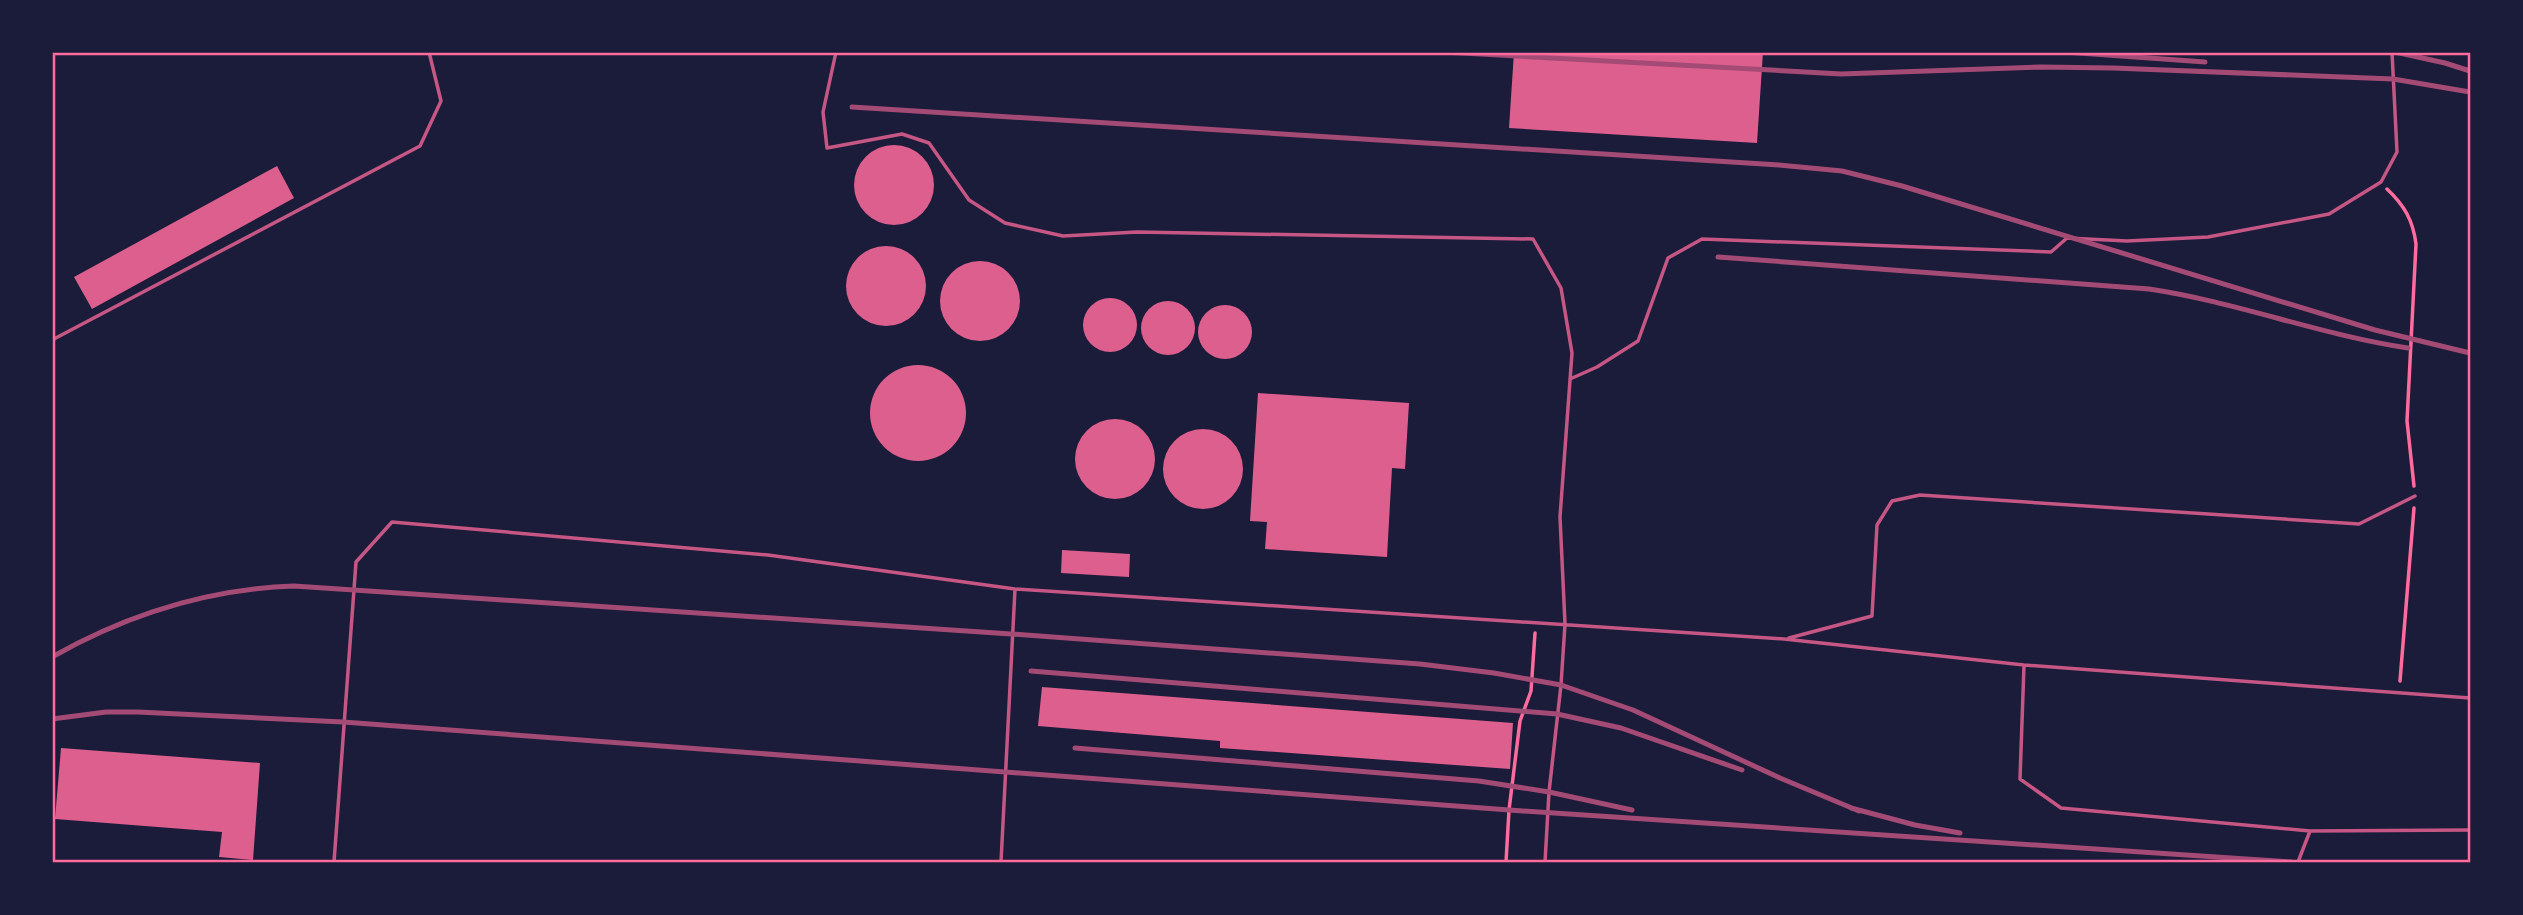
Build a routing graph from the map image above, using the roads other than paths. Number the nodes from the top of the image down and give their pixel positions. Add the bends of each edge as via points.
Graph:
1 (429, 52) edge
2 (836, 52) edge
3 (2392, 52) edge
4 (52, 340) edge
5 (1570, 379) junction
6 (2415, 496) road end
7 (1015, 589) junction
8 (1565, 624) junction
9 (1784, 639) junction
10 (2024, 664) junction
11 (2470, 698) edge
12 (2470, 830) edge
13 (2310, 831) junction
14 (334, 863) edge
15 (1001, 863) edge
16 (1545, 863) edge
17 (2298, 863) edge

1 - 4 lane via 441,102 420,146
2 - 5 lane via 823,112 827,148 902,134 929,143 969,200 1004,223 1063,236 1137,232 1533,239 1561,288 1572,353
3 - 5 lane via 2397,152 2381,182 2329,214 2208,237 2067,238 2051,252 1702,239 1668,258 1638,341
5 - 8 lane via 1560,517
6 - 9 lane via 2358,524 1920,495 1892,502 1877,525 1872,616
7 - 8 lane
7 - 14 lane via 768,555 392,522 356,562
7 - 15 lane
8 - 9 lane
8 - 16 lane
9 - 10 lane
10 - 11 lane
10 - 13 lane via 2020,779 2061,808
12 - 13 lane
13 - 17 lane

